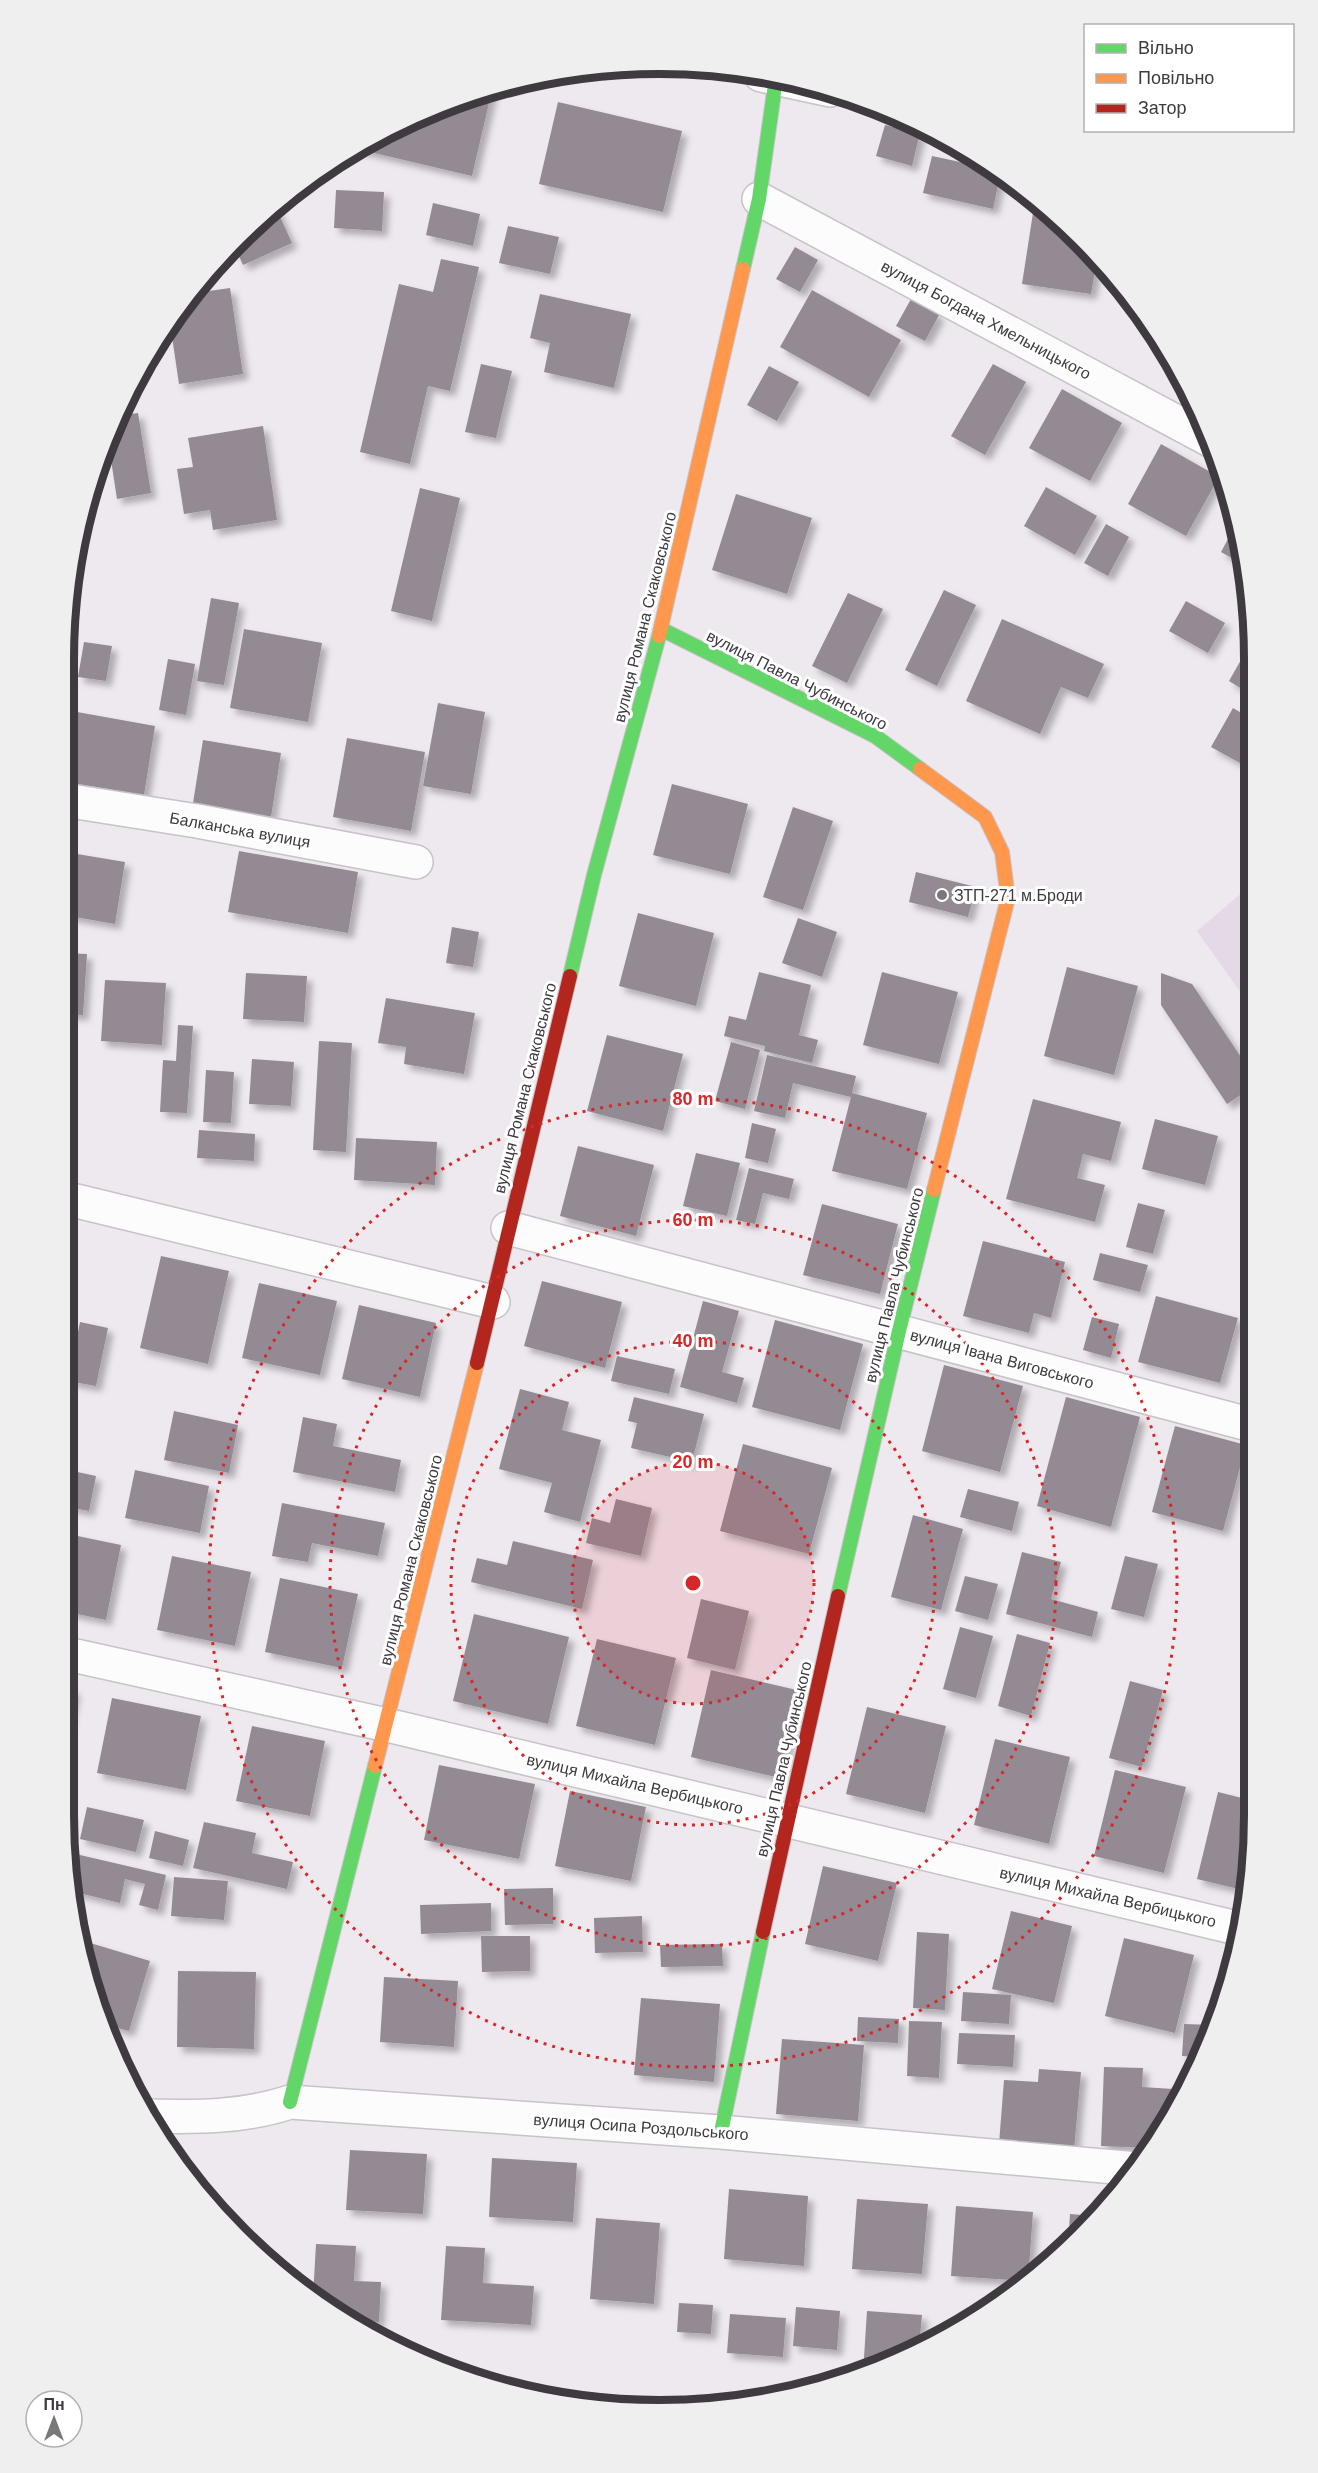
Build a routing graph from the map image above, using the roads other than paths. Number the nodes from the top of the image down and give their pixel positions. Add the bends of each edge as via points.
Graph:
1 (768, 84) edge
2 (759, 199) junction
3 (1200, 434) edge
4 (661, 629) junction
5 (74, 802) edge
6 (416, 862) dead end
7 (74, 1200) edge
8 (508, 1228) junction
9 (493, 1302) junction
10 (898, 1331) junction
11 (1244, 1423) edge
12 (74, 1655) edge
13 (387, 1725) junction
14 (786, 1820) junction
15 (1233, 1927) edge
16 (290, 2102) junction
17 (158, 2116) edge
18 (721, 2132) junction
19 (1125, 2168) edge

1 - 2 street, вулиця Романа Скаковського
2 - 3 street, вулиця Богдана Хмельницького
2 - 4 street, вулиця Романа Скаковського
4 - 8 street, вулиця Романа Скаковського via 594,875
4 - 10 street, вулиця Павла Чубинського via 875,736 985,817 1002,852 1008,898
5 - 6 street, Балканська вулиця
7 - 9 street
8 - 9 street, вулиця Романа Скаковського
8 - 10 street, вулиця Івана Виговського
9 - 13 street, вулиця Романа Скаковського
10 - 11 street, вулиця Івана Виговського
10 - 14 street, вулиця Павла Чубинського
12 - 13 street, вулиця Михайла Вербицького
13 - 14 street, вулиця Михайла Вербицького
13 - 16 street, вулиця Романа Скаковського
14 - 15 street, вулиця Михайла Вербицького
14 - 18 street, вулиця Павла Чубинського
16 - 17 street, вулиця Осипа Роздольського via 216,2117
16 - 18 street, вулиця Осипа Роздольського
18 - 19 street, вулиця Осипа Роздольського

